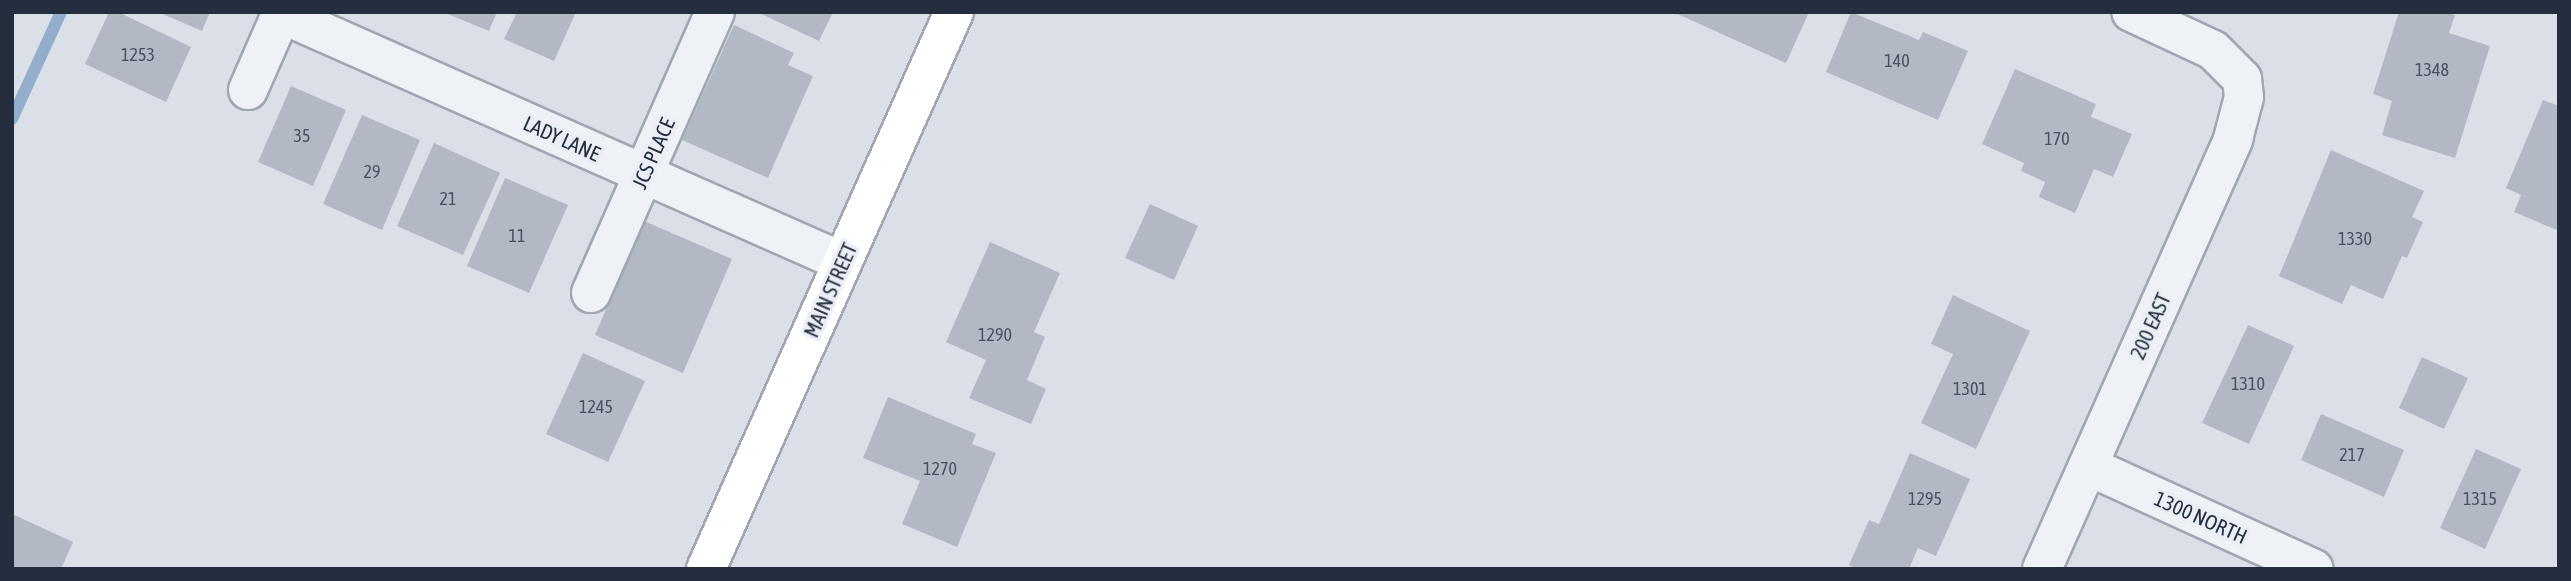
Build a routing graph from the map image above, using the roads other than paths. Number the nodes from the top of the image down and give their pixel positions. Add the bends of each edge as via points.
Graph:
1 (715, 12) edge
2 (954, 12) edge
3 (2131, 12) edge
4 (282, 13) edge
5 (248, 90) dead end
6 (643, 174) junction
7 (843, 262) junction
8 (591, 293) dead end
9 (2088, 466) junction
10 (706, 569) edge
11 (2042, 569) edge
12 (2314, 569) edge

1 - 6 street, JCS PLACE
2 - 7 main road, MAIN STREET
3 - 9 street, 200 EAST via 2213,50 2242,79 2244,97 2233,139
4 - 5 street
4 - 6 street, LADY LANE
6 - 7 street, LADY LANE
6 - 8 street, JCS PLACE
7 - 10 main road, MAIN STREET
9 - 11 street, 200 EAST
9 - 12 street, 1300 NORTH

